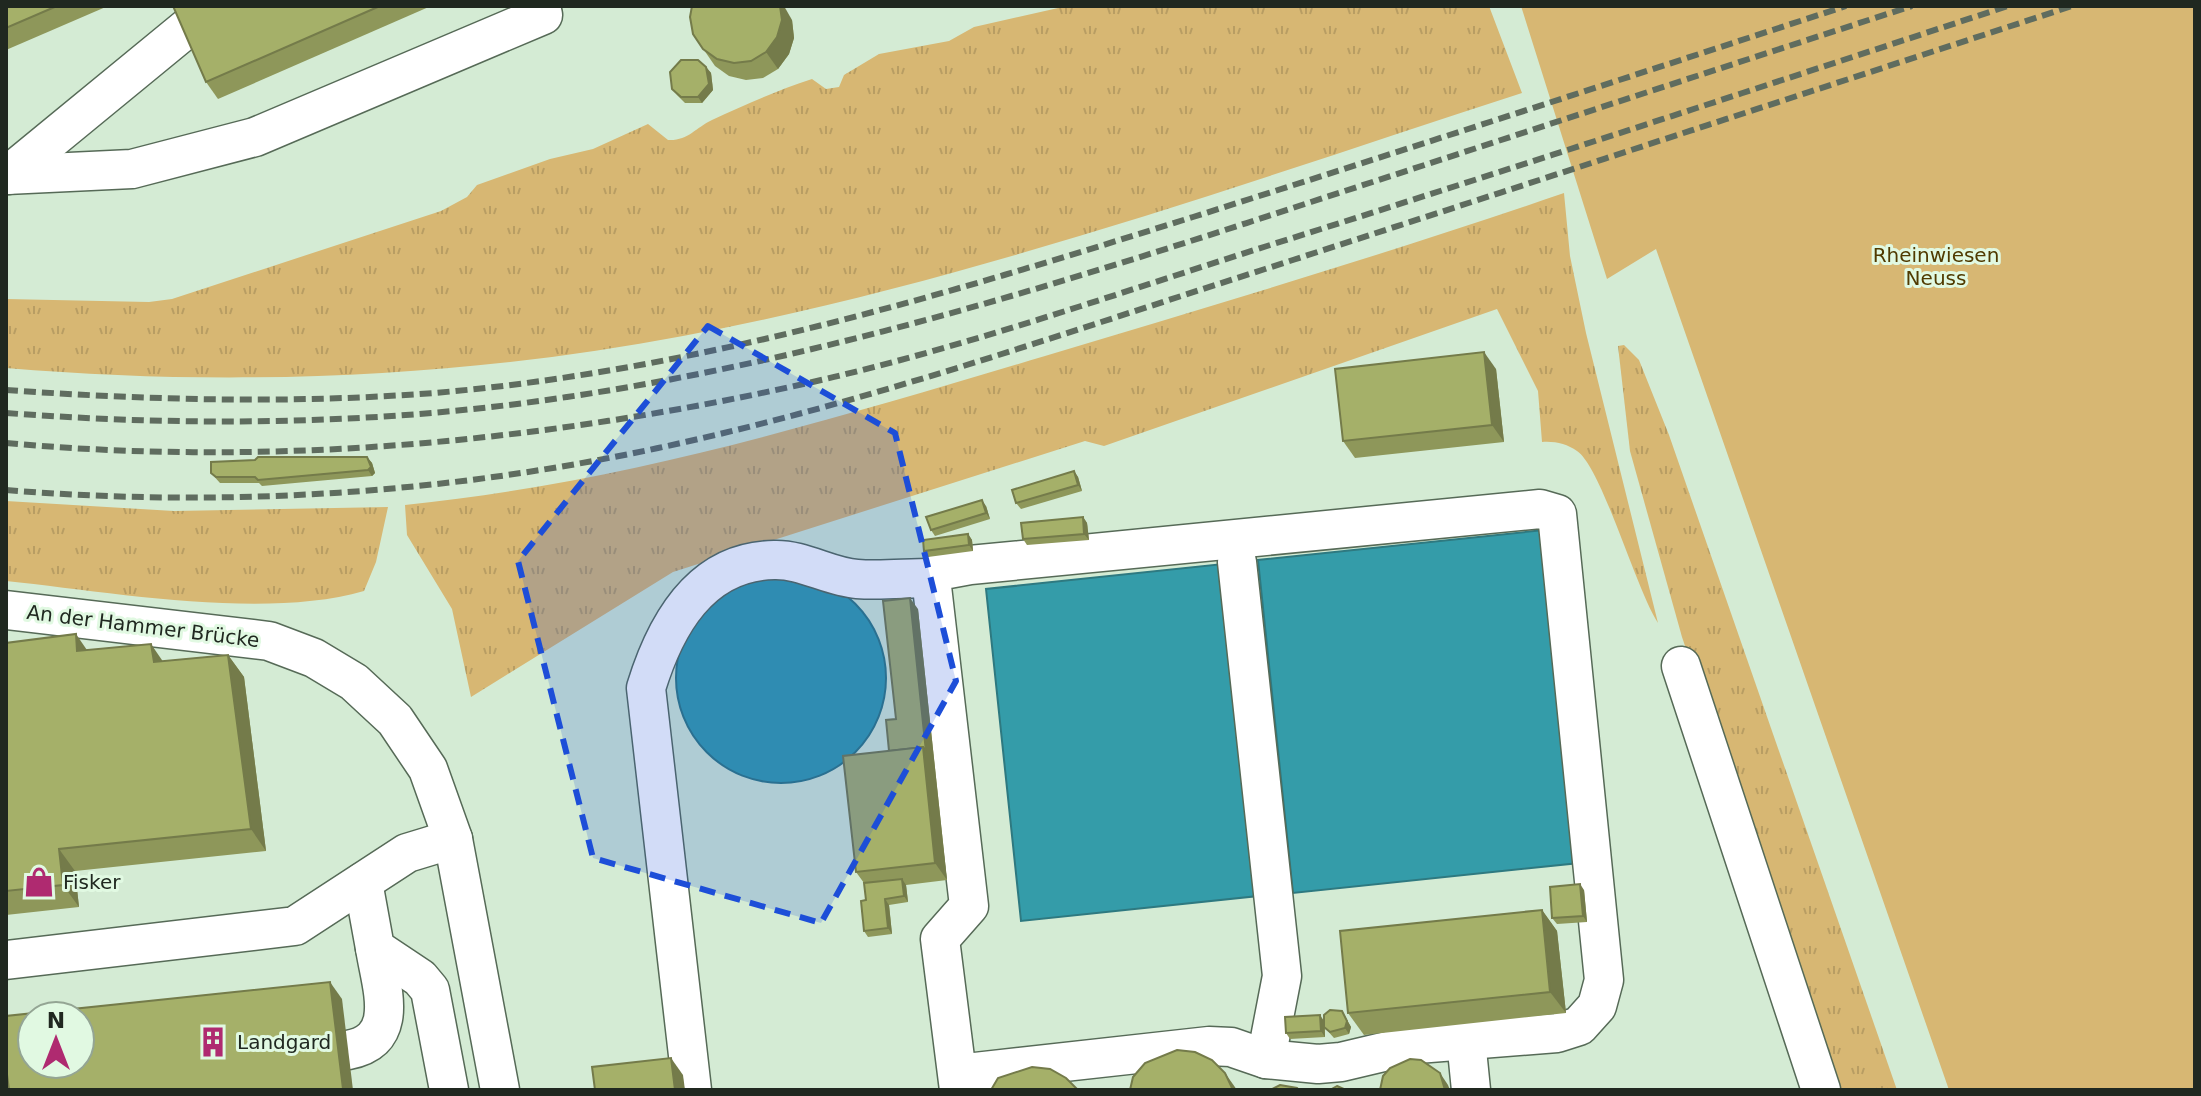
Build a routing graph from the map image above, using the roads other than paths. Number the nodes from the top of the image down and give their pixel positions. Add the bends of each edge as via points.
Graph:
1 (541, 6) edge
2 (187, 28) edge
3 (7, 175) edge
4 (1237, 562) dead end
5 (931, 578) junction
6 (6, 610) edge
7 (1681, 666) dead end
8 (453, 839) junction
9 (363, 882) junction
10 (375, 948) junction
11 (6, 960) edge
12 (1466, 1040) junction
13 (348, 1050) dead end
14 (1266, 1059) junction
15 (958, 1082) edge
16 (449, 1090) edge
17 (500, 1090) edge
18 (692, 1090) edge
19 (1471, 1090) edge
20 (1821, 1090) edge

1 - 3 street via 543,15 255,137 132,169
2 - 3 street
4 - 14 street via 1282,976
5 - 12 street via 970,565 1540,509 1557,514 1604,980 1597,1006 1579,1026 1557,1033
5 - 15 street via 969,906 940,939
5 - 18 street via 854,579 774,560 738,565 693,595 663,640 646,688
6 - 8 street, An der Hammer Brücke via 220,633 269,641 314,658 354,682 395,720 428,769
7 - 20 street
8 - 9 street via 407,853
8 - 17 street, An der Hammer Brücke
9 - 10 street
9 - 11 street via 295,926
10 - 13 street via 386,1015 373,1040
10 - 16 street via 430,990
12 - 14 street via 1383,1050 1341,1062
12 - 19 street
14 - 15 street via 1209,1046

